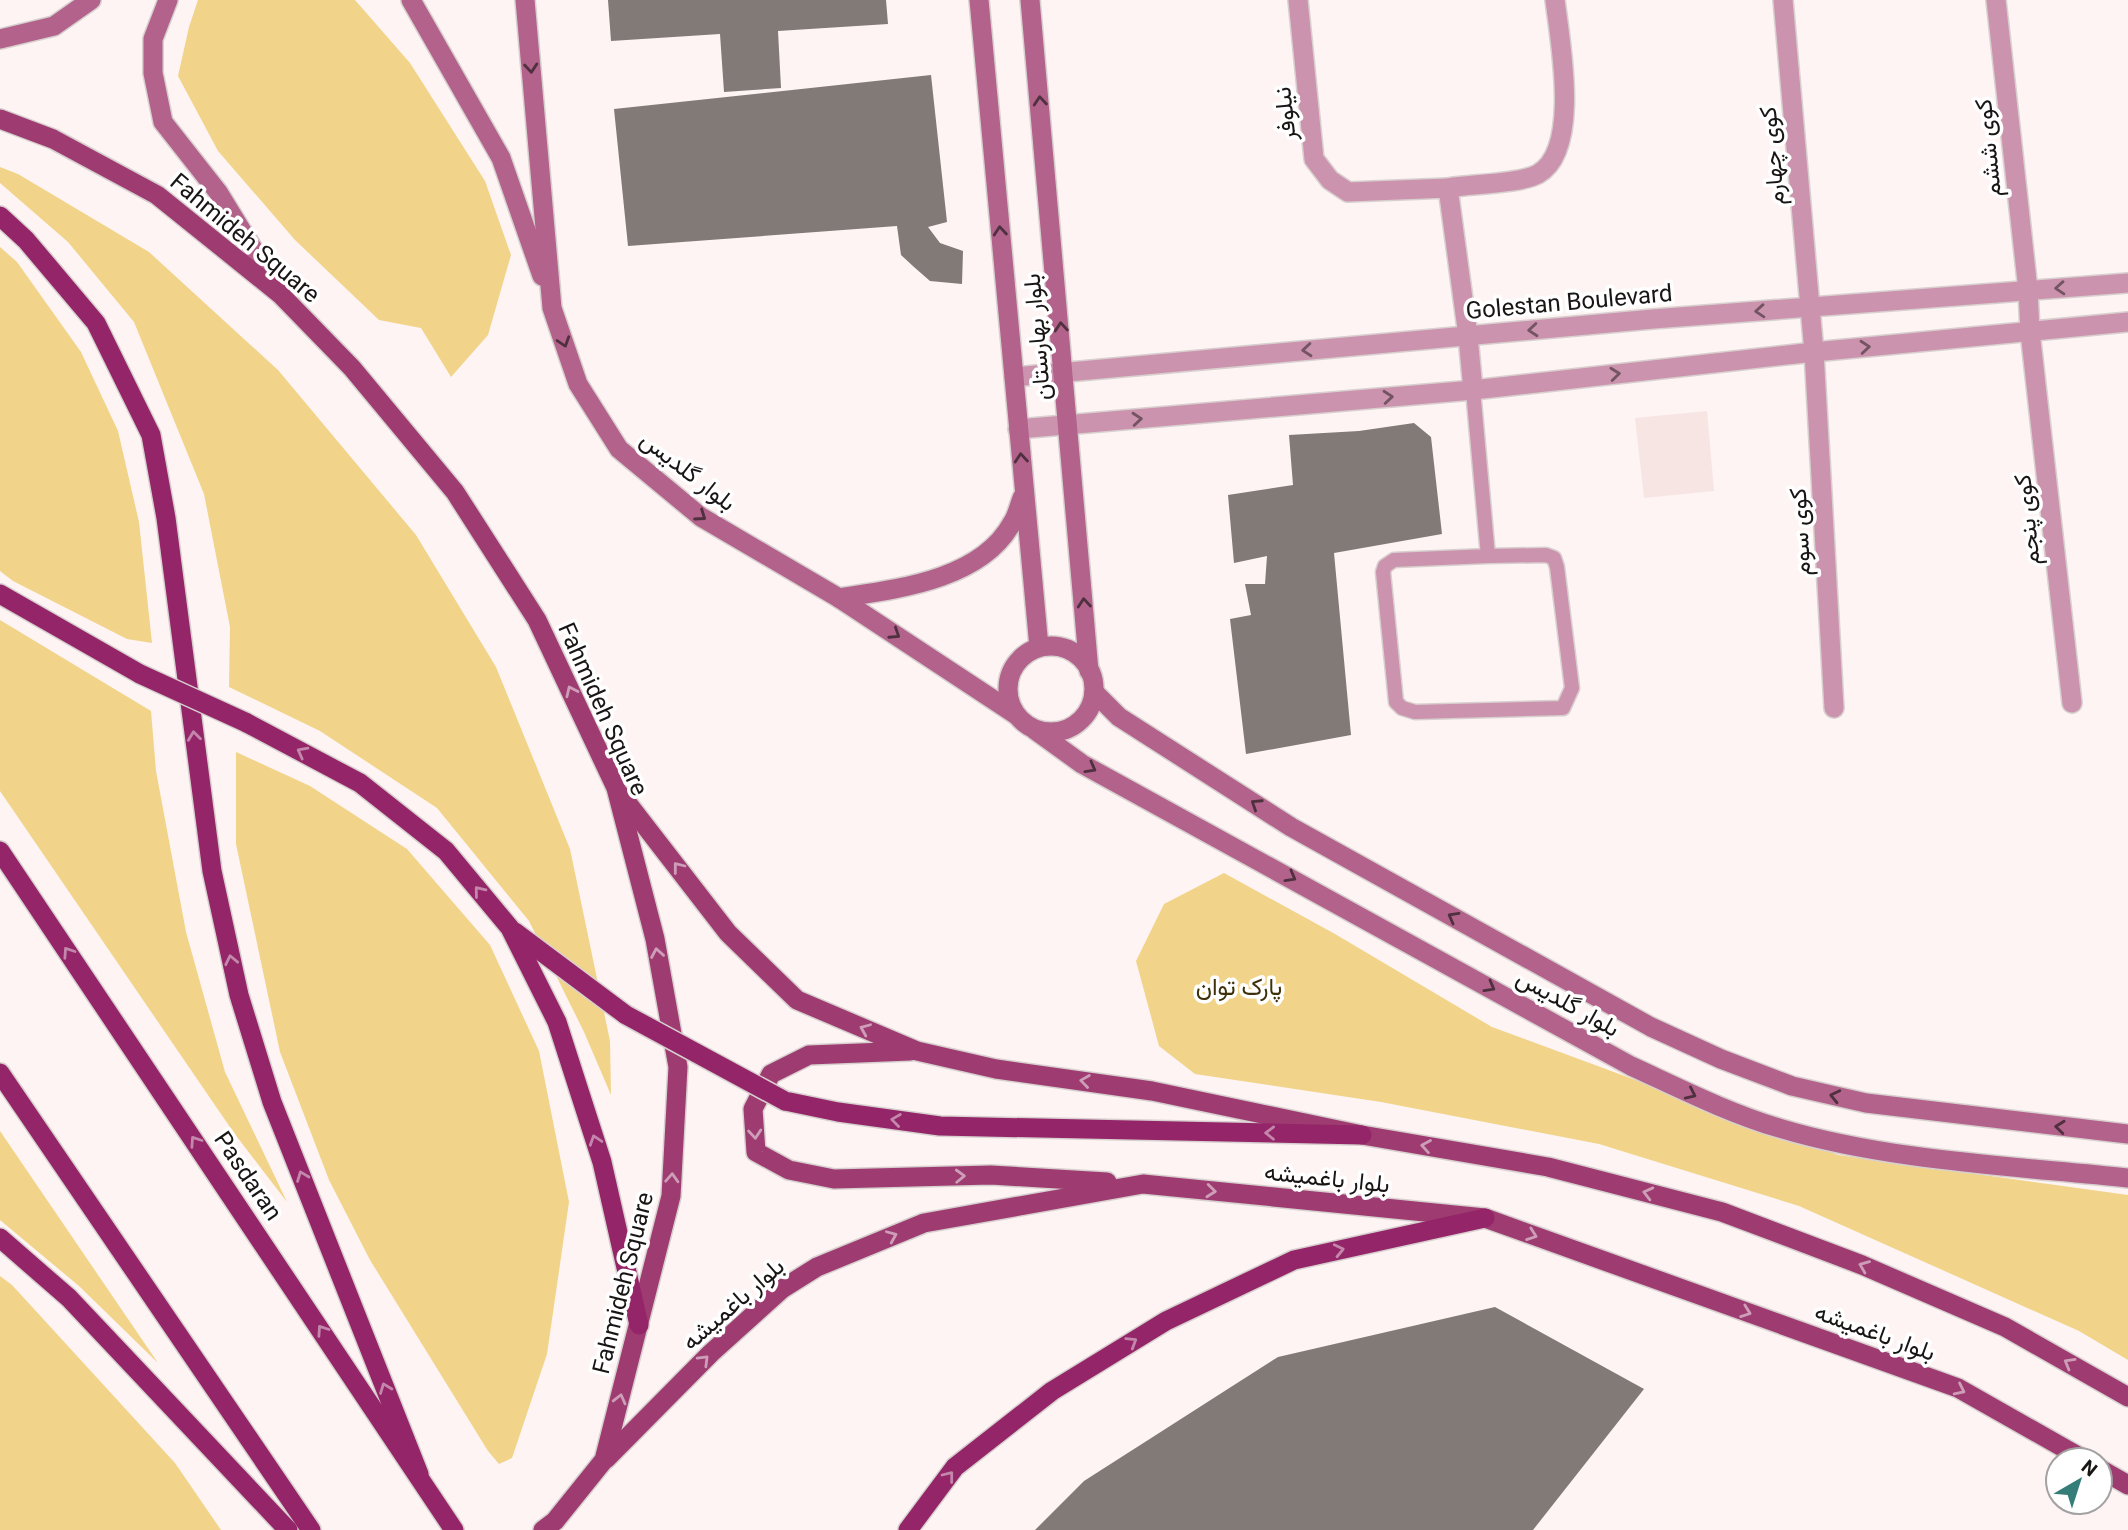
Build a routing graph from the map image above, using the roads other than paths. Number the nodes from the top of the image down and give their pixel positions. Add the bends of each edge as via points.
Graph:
1 (91, 0) edge
2 (168, 0) edge
3 (411, 0) edge
4 (525, 0) edge
5 (979, 0) edge
6 (1030, 0) edge
7 (1298, 0) edge
8 (1555, 0) edge
9 (1783, 0) edge
10 (1997, 0) edge
11 (0, 39) edge
12 (0, 119) edge
13 (1448, 188) junction
14 (0, 216) edge
15 (2128, 283) edge
16 (2028, 290) junction
17 (280, 294) junction
18 (1810, 307) junction
19 (552, 308) junction
20 (2128, 322) edge
21 (2030, 332) junction
22 (1468, 336) junction
23 (1814, 352) junction
24 (1065, 372) junction
25 (1014, 376) junction
26 (1473, 390) junction
27 (1069, 425) junction
28 (1018, 429) junction
29 (1024, 491) junction
30 (1488, 556) junction
31 (0, 594) edge
32 (839, 598) junction
33 (1039, 648) junction
34 (1090, 671) junction
35 (1094, 692) junction
36 (2072, 703) dead end
37 (1834, 708) dead end
38 (1015, 714) junction
39 (1035, 730) junction
40 (616, 788) junction
41 (0, 851) edge
42 (510, 928) junction
43 (917, 1051) junction
44 (0, 1073) edge
45 (1362, 1135) junction
46 (2128, 1135) edge
47 (2128, 1178) edge
48 (1143, 1184) junction
49 (1485, 1218) junction
50 (0, 1238) edge
51 (639, 1325) junction
52 (2128, 1397) edge
53 (2060, 1446) edge
54 (604, 1460) junction
55 (419, 1474) junction
56 (549, 1526) edge
57 (288, 1530) edge
58 (311, 1530) edge
59 (454, 1530) edge
60 (908, 1530) edge

1 - 11 main road via 54,26
2 - 17 main road via 153,39 153,74 163,122 218,191
3 - 19 main road via 501,158
4 -> 19 main road, بلوار گلدیس
25 -> 5 main road, بلوار بهارستان
24 -> 6 main road, بلوار بهارستان
7 - 13 street, نیلوفر via 1314,159 1330,180 1348,192
8 - 13 street, نیلوفر via 1564,113 1552,163 1537,175
9 - 18 street, کوی چهارم
10 - 16 street, کوی ششم
12 - 17 main road, Fahmideh Square via 53,139 157,195
13 - 22 street
55 -> 14 highway via 272,1102 239,995 212,871 151,435 96,323
15 -> 16 street, Golestan Boulevard
16 - 18 street, Golestan Boulevard
16 - 21 street, کوی ششم
40 -> 17 main road, Fahmideh Square via 537,620 455,492 352,368
18 -> 22 street, Golestan Boulevard
18 - 23 street, کوی چهارم
19 -> 32 main road, بلوار گلدیس via 578,384 619,449 701,517
20 - 21 street
23 -> 21 street
21 - 36 street, کوی پنجم
22 -> 24 street, Golestan Boulevard
22 - 26 street
26 -> 23 street
23 - 37 street, کوی سوم
24 - 25 street, Golestan Boulevard
24 - 27 main road, بلوار بهارستان
25 - 28 main road, بلوار بهارستان
27 -> 26 street
26 - 30 lane
27 - 28 street
34 -> 27 main road, بلوار بهارستان
29 -> 28 main road, بلوار بهارستان
29 - 32 main road via 1013,522 973,564 903,588
29 - 33 main road, بلوار بهارستان
30 - 30 lane via 1394,560 1385,566 1396,702 1402,708 1415,712 1563,708 1568,700 1572,688 1554,558
42 -> 31 highway, bridge via 446,851 360,783 245,722 140,674
32 -> 38 main road, بلوار گلدیس
33 - 34 main road via 1051,646 1074,653
33 - 38 main road via 1016,662 1010,674 1007,688
34 - 35 main road
35 - 39 main road via 1087,714 1079,722 1058,732
46 -> 35 main road, بلوار گلدیس via 1866,1103 1791,1086 1721,1059 1651,1027 1291,827 1119,717
38 - 39 main road
39 -> 47 main road, بلوار گلدیس via 1082,764 1631,1066 1704,1100 1779,1128 1858,1146
43 -> 40 main road via 797,1000 728,933
51 -> 40 main road, Fahmideh Square via 671,1196 678,1067 655,939
55 -> 41 highway, Pasdaran
45 -> 42 highway, bridge via 940,1126 785,1101 626,1015
51 -> 42 highway via 602,1162 557,1022
45 -> 43 main road, بلوار باغمیشه via 1152,1091 996,1069
43 -> 48 main road via 809,1055 771,1074 753,1109 756,1152 789,1170 834,1179 991,1175
44 - 58 highway
52 -> 45 main road, بلوار باغمیشه via 2005,1326 1722,1212 1548,1167
48 -> 49 main road, بلوار باغمیشه
54 -> 48 main road, بلوار باغمیشه via 711,1353 782,1289 817,1267 924,1223
49 -> 53 main road, بلوار باغمیشه via 1958,1388
60 -> 49 highway via 955,1467 1052,1391 1166,1321 1294,1261
50 - 57 highway via 69,1298
54 -> 51 main road, Fahmideh Square
54 - 56 main road, Fahmideh Square
55 - 59 highway, Pasdaran

